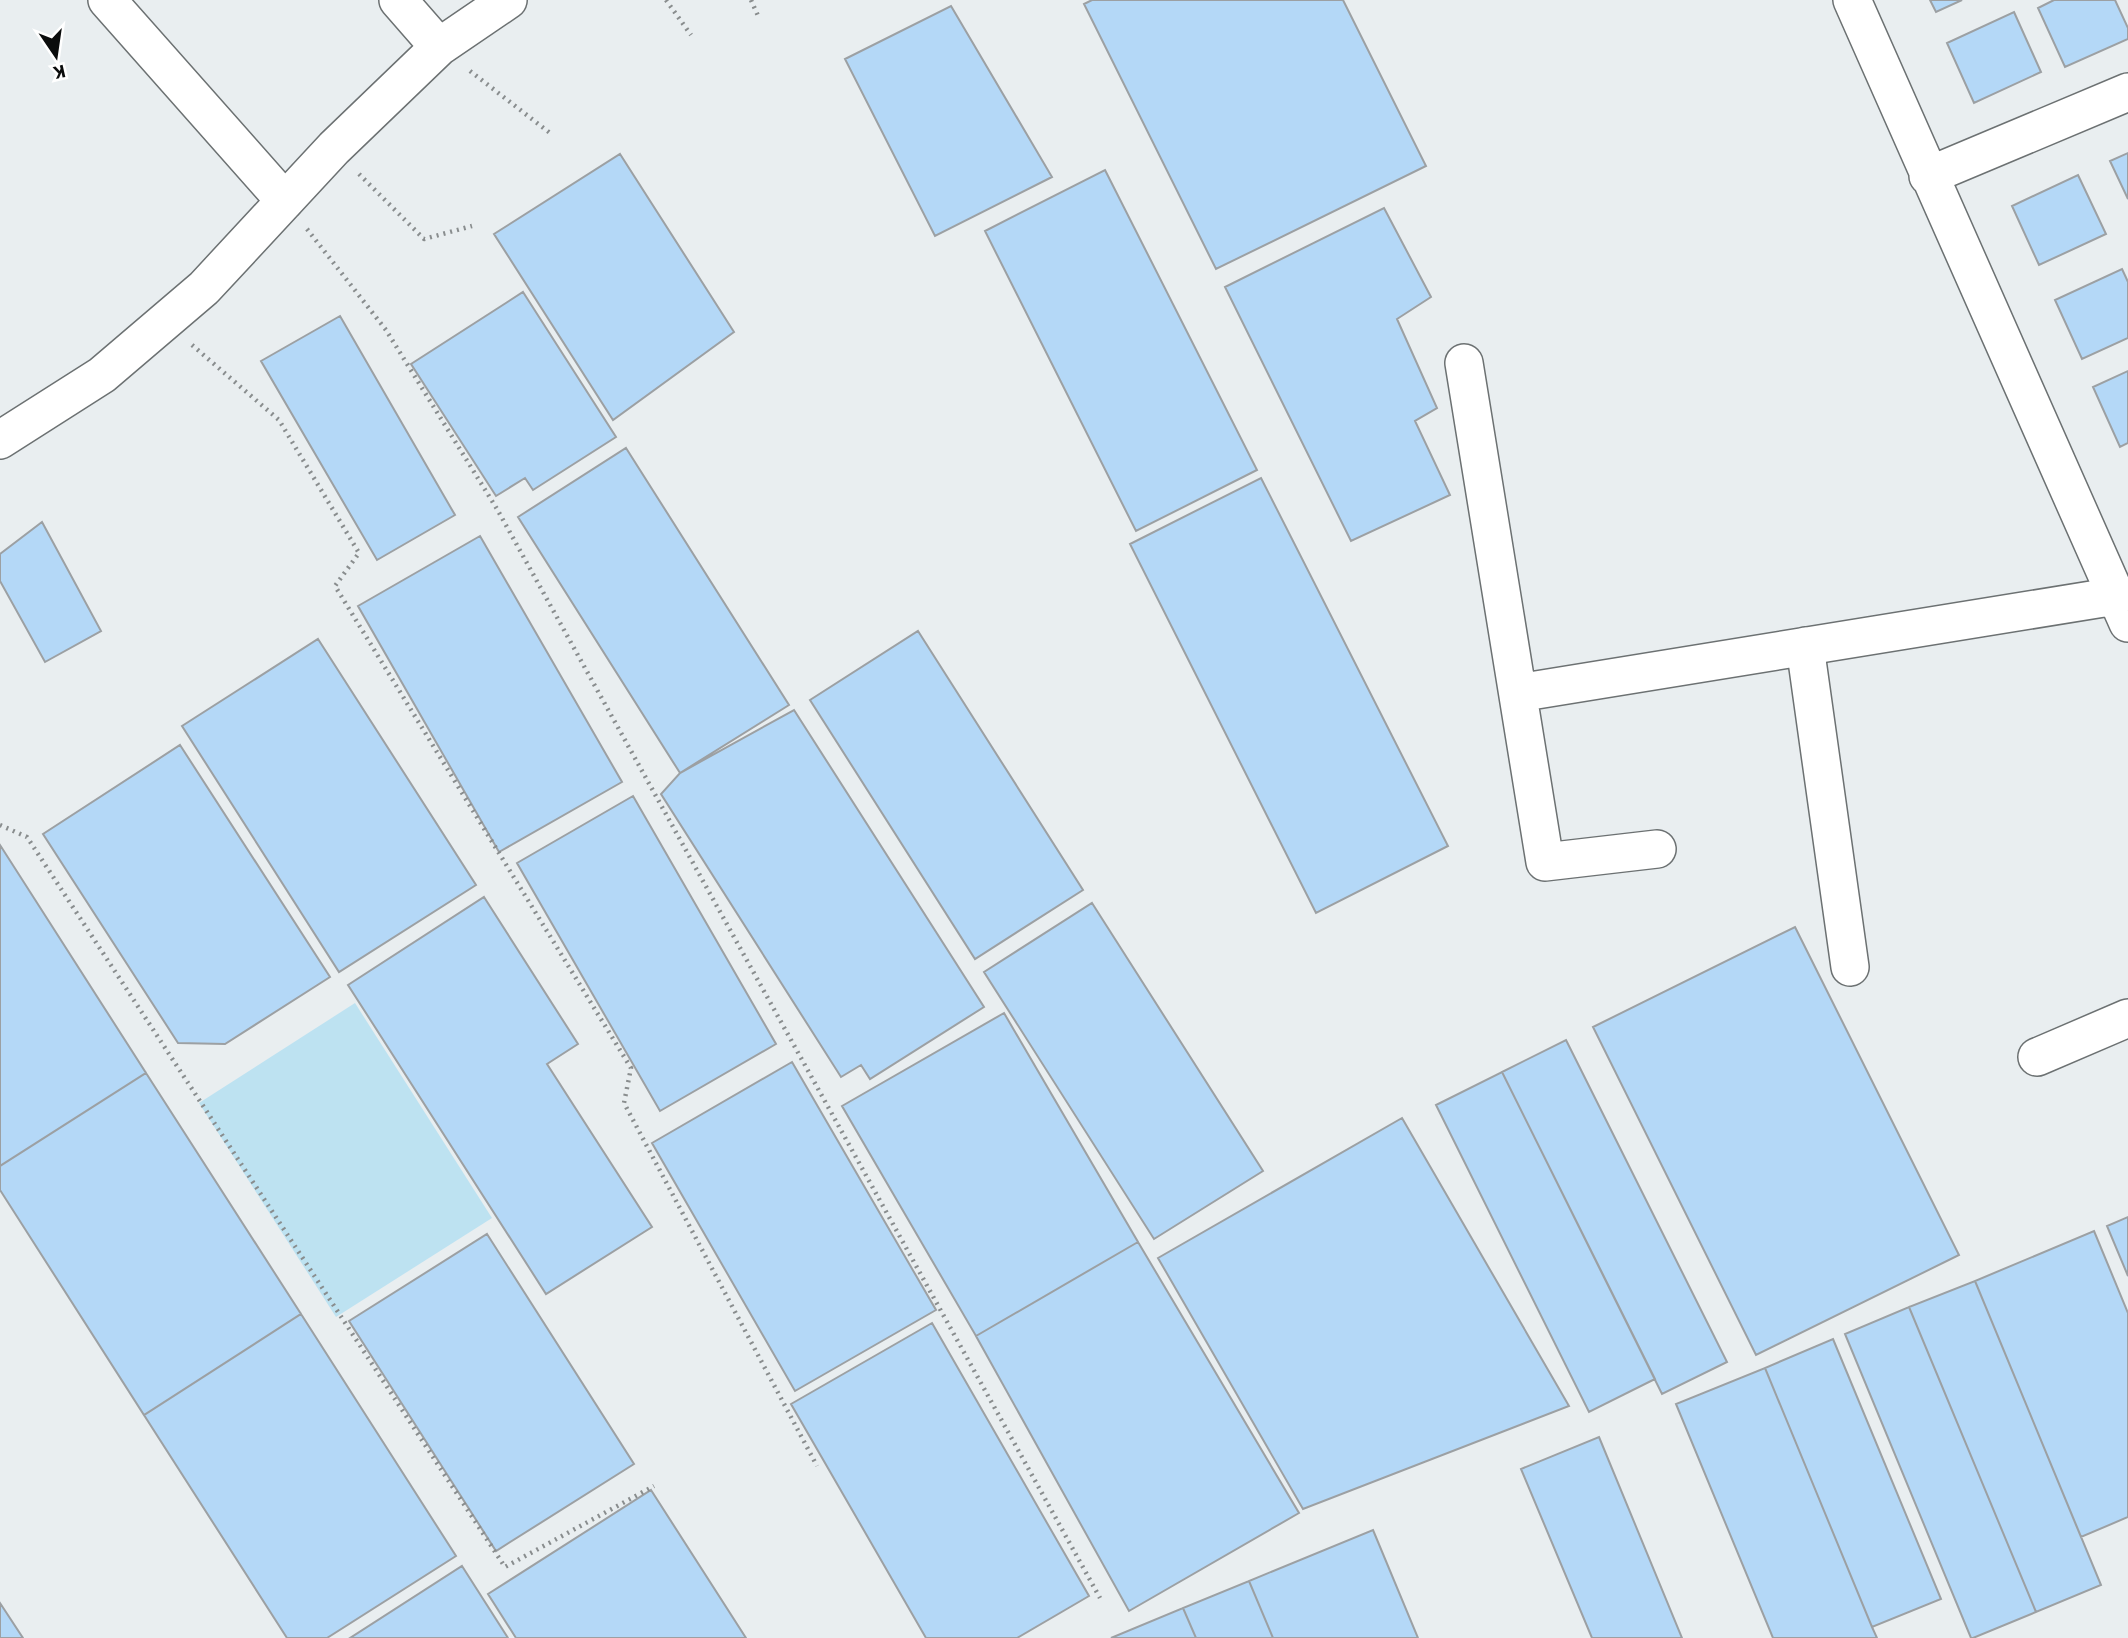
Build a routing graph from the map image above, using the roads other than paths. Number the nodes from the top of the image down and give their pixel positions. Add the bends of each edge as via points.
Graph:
1 (107, 0) edge
2 (398, 0) edge
3 (508, 0) edge
4 (1852, 0) edge
5 (439, 47) junction
6 (2128, 92) edge
7 (1928, 176) junction
8 (285, 201) junction
9 (1464, 363) dead end
10 (3, 433) edge
11 (2122, 609) edge
12 (1805, 646) junction
13 (1517, 693) junction
14 (1657, 849) dead end
15 (1850, 967) dead end
16 (2128, 1018) edge
17 (2037, 1057) dead end

1 - 8 street
2 - 5 street
3 - 5 street
4 - 7 street
5 - 8 street
6 - 7 street
7 - 11 street
8 - 10 street via 204,288 102,375
9 - 13 street
11 - 12 street
12 - 13 street
12 - 15 street
13 - 14 street via 1545,862
16 - 17 street

